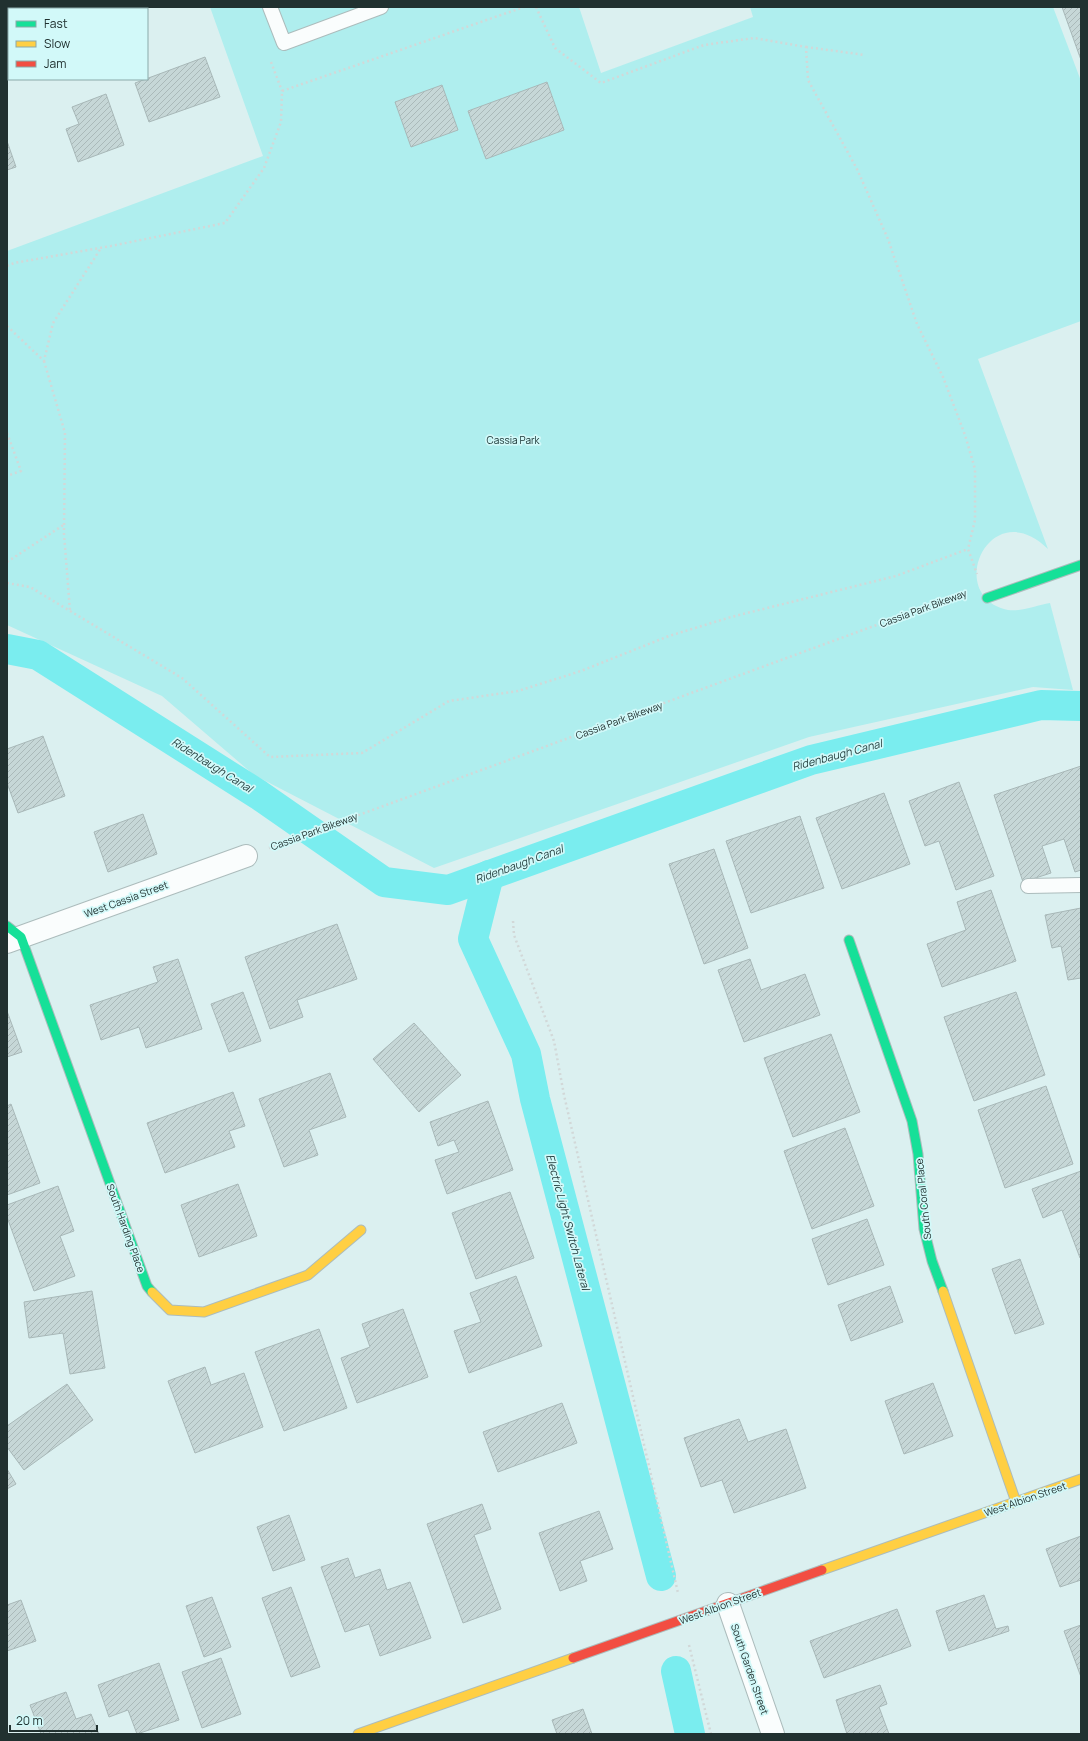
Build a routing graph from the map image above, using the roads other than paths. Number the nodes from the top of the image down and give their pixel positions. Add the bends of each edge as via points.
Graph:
1 (270, 7) edge
2 (381, 7) edge
3 (1081, 565) edge
4 (987, 598) road end
5 (246, 856) road end
6 (1081, 885) edge
7 (1028, 886) dead end
8 (12, 935) edge
9 (849, 940) dead end
10 (361, 1230) dead end
11 (1081, 1479) edge
12 (1016, 1502) junction
13 (728, 1604) junction
14 (360, 1734) edge
15 (773, 1734) edge

1 - 2 lane via 284,43
3 - 4 street
5 - 8 street, West Cassia Street
6 - 7 lane
8 - 10 street, South Harding Place via 147,1286 170,1310 204,1312 308,1275
9 - 12 street, South Coral Place via 912,1121 918,1154 924,1228 932,1261
11 - 12 street, West Albion Street
12 - 13 street, West Albion Street
13 - 14 street, West Albion Street
13 - 15 street, South Garden Street

